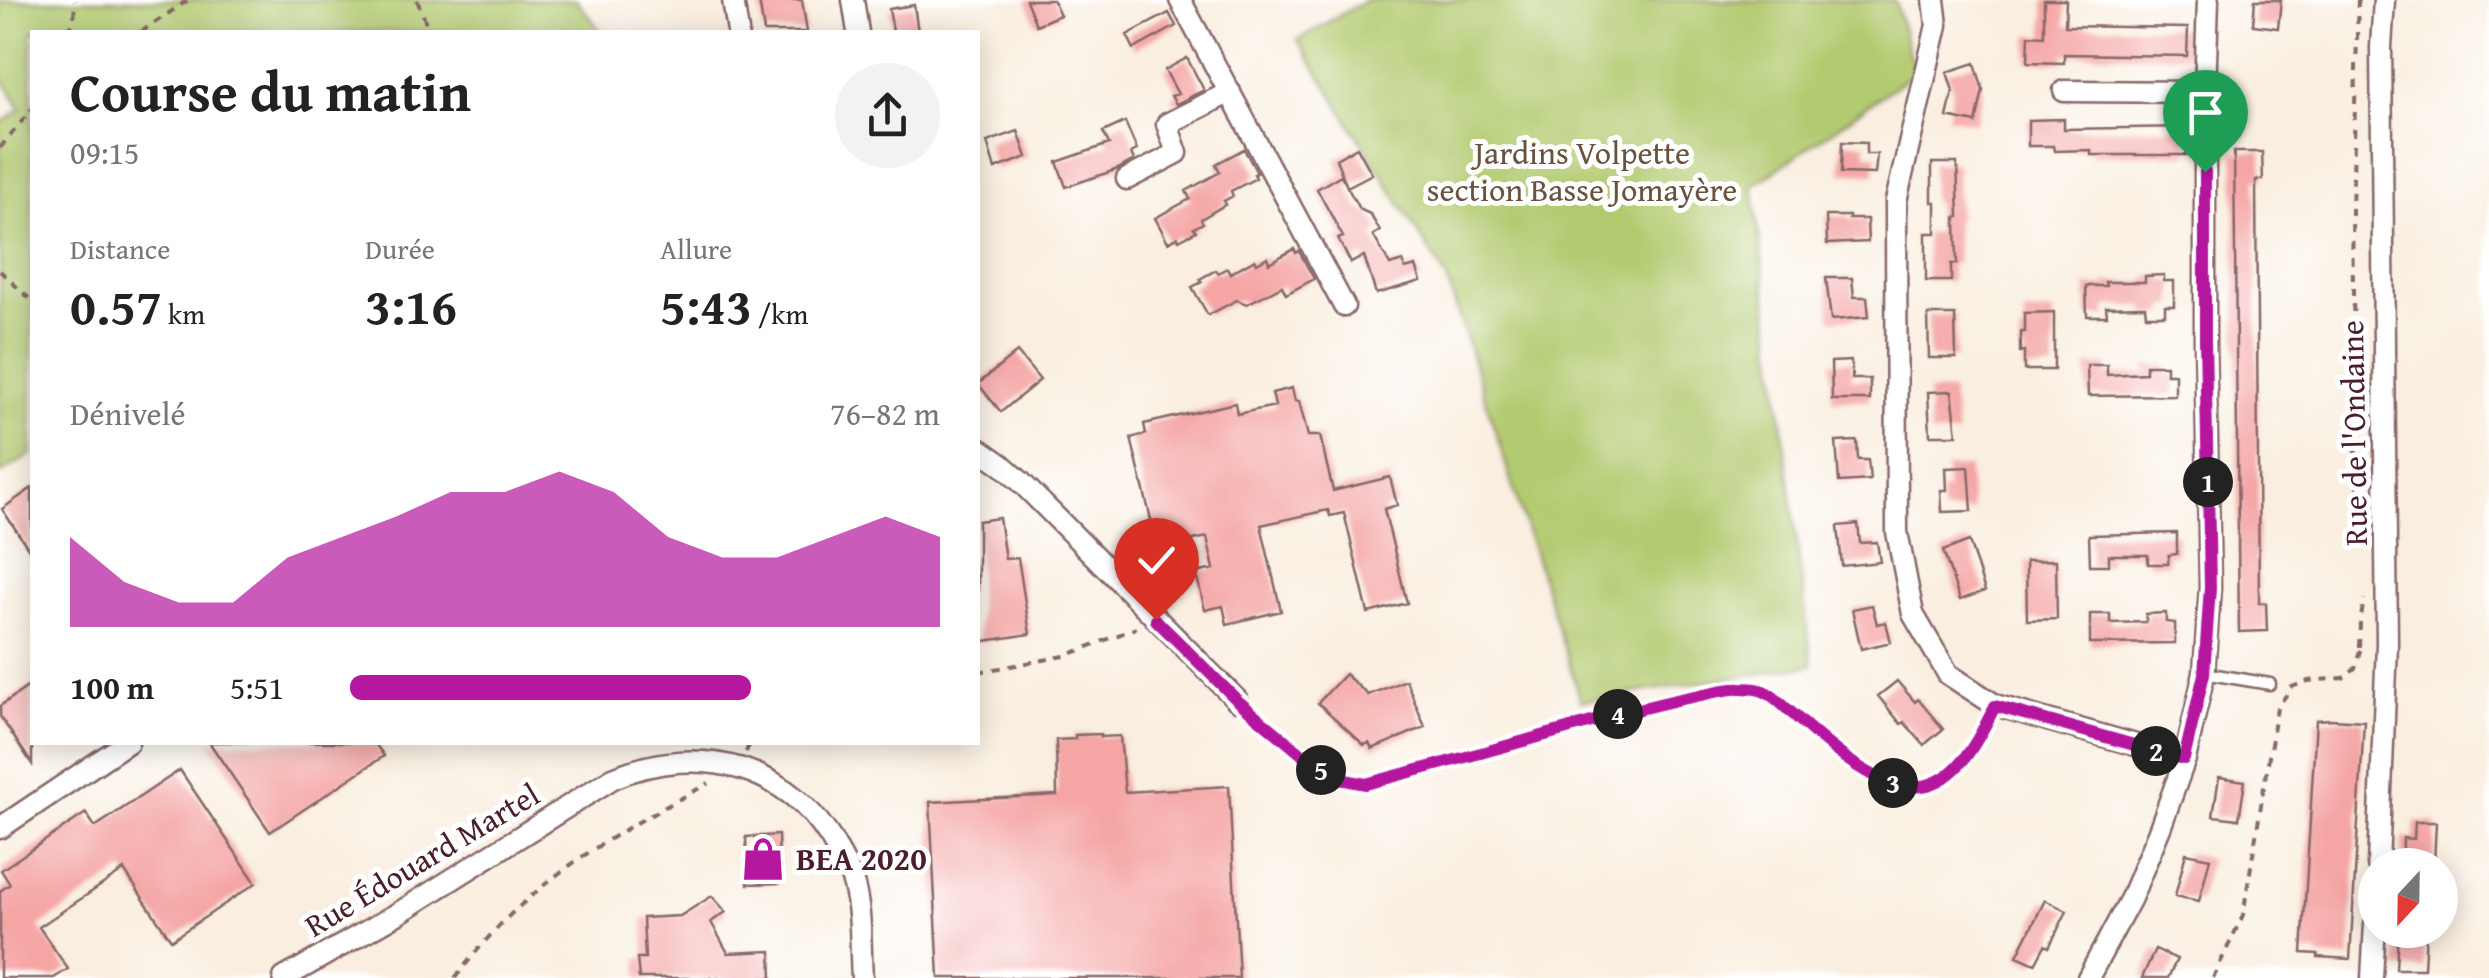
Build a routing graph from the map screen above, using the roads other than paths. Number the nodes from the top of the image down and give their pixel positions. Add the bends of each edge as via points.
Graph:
1 (733, 0) edge
2 (853, 0) edge
3 (1180, 0) edge
4 (1934, 0) edge
5 (2208, 0) edge
6 (2384, 0) edge
7 (738, 30) edge
8 (858, 30) edge
9 (2064, 91) dead end
10 (1230, 92) junction
11 (2205, 92) junction
12 (1127, 179) dead end
13 (1344, 306) dead end
14 (980, 449) edge
15 (2204, 674) junction
16 (2270, 684) dead end
17 (1237, 700) joint
18 (1556, 732) road end
19 (124, 745) edge
20 (2184, 759) junction
21 (0, 828) edge
22 (2379, 848) edge
23 (2374, 948) edge
24 (284, 978) edge
25 (862, 978) edge
26 (2088, 978) edge
27 (2372, 978) edge

1 - 7 street
2 - 8 street
3 - 10 street
4 - 20 street via 1937,25 1896,201 1897,532 1913,614 1948,674 1995,706
5 - 11 street
6 - 22 street, Rue de l'Ondaine via 2388,644
9 - 11 street
10 - 12 street via 1167,124 1177,152
10 - 13 street
11 - 15 street via 2210,587
14 - 17 street via 1020,481
15 - 16 lane
15 - 20 street
17 - 18 lane via 1329,777 1366,784
19 - 21 street
20 - 26 street via 2132,898
23 - 27 street
24 - 25 street, Rue Édouard Martel via 614,778 637,768 704,760 768,779 804,803 827,830 855,888

